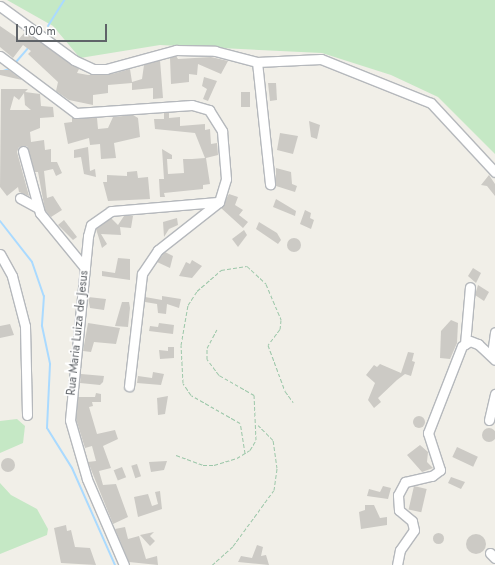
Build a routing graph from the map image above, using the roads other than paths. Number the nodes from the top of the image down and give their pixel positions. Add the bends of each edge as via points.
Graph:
1 (0, 6) edge
2 (0, 56) edge
3 (257, 62) junction
4 (23, 151) dead end
5 (495, 172) edge
6 (270, 184) dead end
7 (20, 198) dead end
8 (220, 202) junction
9 (38, 208) junction
10 (0, 254) edge
11 (86, 268) junction
12 (470, 287) dead end
13 (495, 332) edge
14 (465, 344) junction
15 (493, 357) edge
16 (129, 386) dead end
17 (495, 394) edge
18 (27, 415) dead end
19 (489, 420) dead end
20 (124, 565) edge
21 (396, 565) edge

1 - 3 street via 74,60 94,69 106,69 176,50 215,51
2 - 8 street via 76,113 177,106 209,110 222,130 226,155 226,179
3 - 5 street via 321,59 416,94 441,111
3 - 6 street
4 - 9 street
7 - 9 street
8 - 11 street, Rua Maria Luiza de Jesus via 124,208 106,213 91,225
8 - 16 street via 158,250 142,274
9 - 11 street
10 - 18 street via 12,276 25,326
11 - 20 street, Rua Maria Luiza de Jesus via 70,420 87,479
12 - 14 street
13 - 15 street
14 - 15 street via 474,342
14 - 21 street via 428,433 440,470 432,476 406,482 398,495 399,510 414,527 397,555
17 - 19 street

